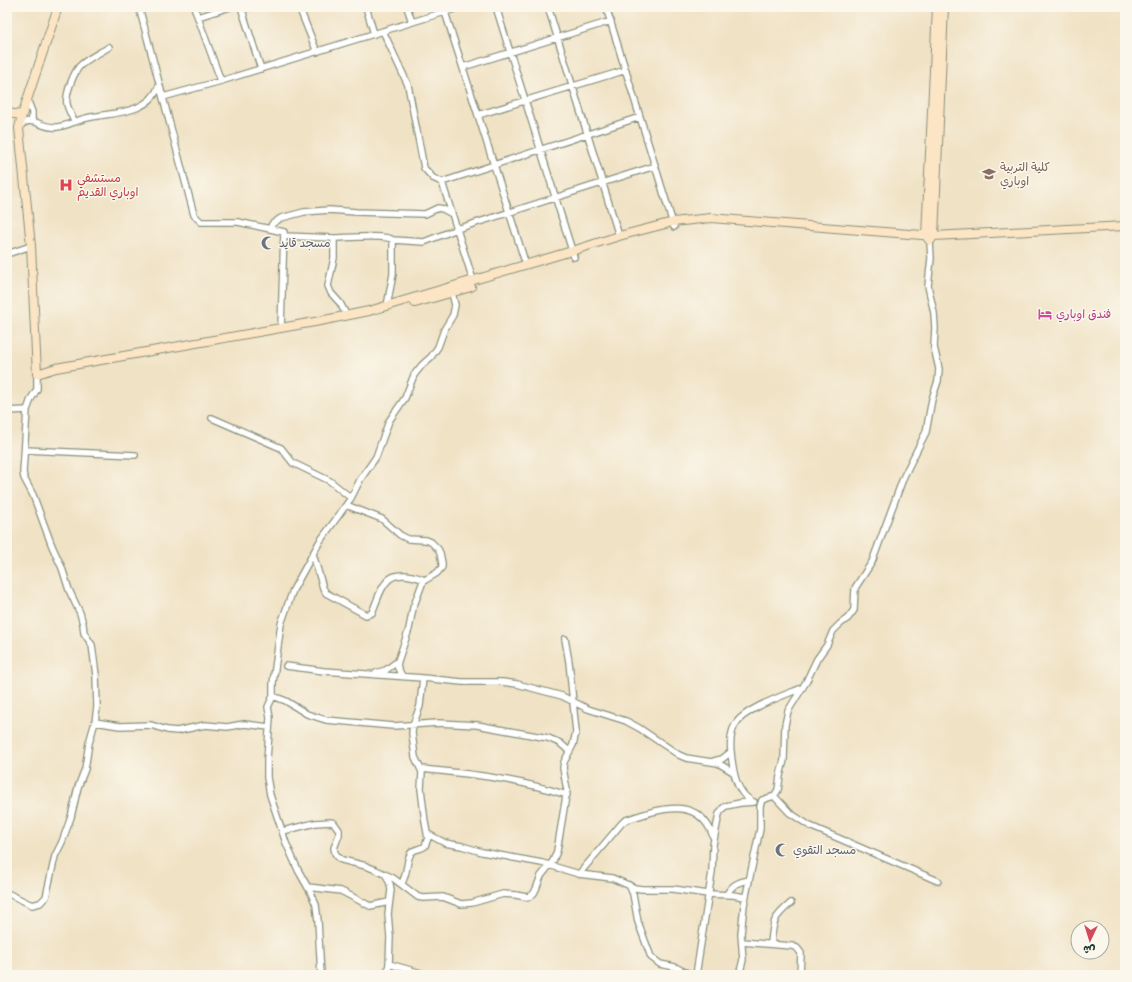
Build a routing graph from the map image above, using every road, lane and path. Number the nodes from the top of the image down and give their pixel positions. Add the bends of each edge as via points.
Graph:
1 (58, 7) edge
2 (139, 7) edge
3 (194, 7) edge
4 (230, 7) edge
5 (250, 7) edge
6 (299, 7) edge
7 (366, 7) edge
8 (407, 7) edge
9 (461, 7) edge
10 (496, 7) edge
11 (548, 7) edge
12 (606, 7) edge
13 (937, 7) edge
14 (944, 7) edge
15 (241, 8) edge
16 (445, 12) junction
17 (198, 17) junction
18 (610, 21) junction
19 (412, 22) junction
20 (383, 31) junction
21 (374, 34) junction
22 (558, 38) junction
23 (109, 48) dead end
24 (317, 52) junction
25 (510, 52) junction
26 (463, 67) junction
27 (261, 69) junction
28 (626, 70) junction
29 (221, 81) junction
30 (159, 86) junction
31 (572, 86) junction
32 (163, 97) junction
33 (27, 99) junction
34 (525, 101) junction
35 (7, 113) edge
36 (22, 114) junction
37 (478, 115) junction
38 (640, 117) junction
39 (32, 121) junction
40 (75, 122) junction
41 (19, 128) junction
42 (588, 134) junction
43 (540, 150) junction
44 (494, 165) junction
45 (655, 166) junction
46 (442, 182) junction
47 (603, 183) junction
48 (555, 198) junction
49 (509, 213) junction
50 (452, 214) junction
51 (931, 218) junction
52 (673, 225) junction
53 (1125, 226) edge
54 (270, 229) junction
55 (457, 229) junction
56 (1125, 231) edge
57 (910, 234) junction
58 (948, 235) junction
59 (284, 236) junction
60 (619, 236) junction
61 (334, 238) junction
62 (930, 238) junction
63 (393, 240) junction
64 (31, 246) junction
65 (7, 254) edge
66 (573, 254) junction
67 (526, 265) junction
68 (473, 280) junction
69 (452, 292) junction
70 (387, 306) junction
71 (347, 316) junction
72 (281, 328) junction
73 (36, 358) junction
74 (56, 368) junction
75 (37, 374) junction
76 (27, 410) junction
77 (7, 411) edge
78 (212, 418) dead end
79 (25, 450) junction
80 (135, 455) dead end
81 (350, 498) junction
82 (346, 505) junction
83 (312, 554) junction
84 (425, 580) junction
85 (565, 639) dead end
86 (398, 661) junction
87 (286, 666) dead end
88 (372, 674) junction
89 (402, 676) junction
90 (422, 678) junction
91 (803, 687) junction
92 (273, 696) junction
93 (573, 701) junction
94 (95, 722) junction
95 (413, 725) junction
96 (269, 727) junction
97 (569, 751) junction
98 (731, 752) junction
99 (712, 762) junction
100 (422, 769) junction
101 (733, 772) junction
102 (566, 795) junction
103 (774, 796) junction
104 (754, 802) junction
105 (760, 803) junction
106 (283, 831) junction
107 (428, 834) junction
108 (714, 840) junction
109 (549, 865) junction
110 (385, 874) junction
111 (579, 874) junction
112 (749, 880) junction
113 (938, 882) dead end
114 (401, 884) junction
115 (628, 885) junction
116 (308, 887) junction
117 (7, 893) edge
118 (708, 894) junction
119 (727, 894) junction
120 (745, 897) junction
121 (389, 902) junction
122 (791, 903) dead end
123 (742, 942) junction
124 (771, 944) junction
125 (389, 964) junction
126 (321, 975) edge
127 (387, 975) edge
128 (428, 975) edge
129 (693, 975) edge
130 (696, 975) edge
131 (739, 975) edge
132 (800, 975) edge

1 - 33 street
2 - 30 street
3 - 17 street
4 - 17 street
5 - 15 street
6 - 24 street
7 - 21 street
8 - 19 street
9 - 16 street
10 - 25 street
11 - 22 street
12 - 18 street
13 - 51 street
14 - 51 street
15 - 27 street
16 - 19 street
16 - 26 street
17 - 29 street
18 - 22 street
18 - 28 street
19 - 20 street
20 - 21 street
20 - 46 street via 408,85 424,168 433,178
21 - 24 street
22 - 25 street
22 - 31 street
23 - 40 street via 82,63 75,73 66,100
24 - 27 street
25 - 26 street
25 - 34 street
26 - 37 street
27 - 29 street
28 - 31 street
28 - 38 street
29 - 32 street
30 - 32 street
30 - 40 street via 153,98 142,106
31 - 34 street
31 - 42 street
32 - 54 street via 194,215 201,222 238,222
33 - 36 street
33 - 39 street
34 - 37 street
34 - 43 street
35 - 36 street
36 - 41 street
37 - 44 street
38 - 42 street
38 - 45 street
39 - 40 street via 52,128
39 - 41 street
41 - 64 street
42 - 43 street
42 - 47 street
43 - 44 street
43 - 48 street
44 - 46 street
44 - 49 street
45 - 47 street
45 - 52 street
46 - 50 street
47 - 48 street
47 - 60 street
48 - 49 street
48 - 66 street
49 - 55 street
49 - 67 street
50 - 54 street via 438,208 425,214 329,210 304,212 281,218 272,224
50 - 55 street
51 - 57 street via 921,230
51 - 58 street via 941,232
51 - 62 street
52 - 57 street via 711,218
52 - 60 street
52 - 62 street via 711,224
52 - 66 street
53 - 58 street
54 - 59 street via 284,232
55 - 63 street via 424,242
55 - 68 street
56 - 62 street
57 - 62 street
58 - 62 street
59 - 61 street
59 - 72 street
60 - 66 street
61 - 63 street via 372,237
61 - 71 street via 334,258 328,286
62 - 91 street via 928,286 934,312 934,347 939,368 927,426 904,476 872,562 855,588 854,610 833,631
63 - 70 street via 393,274
64 - 65 street
64 - 73 street
66 - 67 street
66 - 69 street
67 - 68 street
68 - 70 street
69 - 75 street via 370,316 321,327 57,374
69 - 81 street via 455,305 451,320 434,352 414,375 405,398 389,421 376,458
70 - 71 street
71 - 72 street
72 - 74 street
73 - 74 street via 45,365
73 - 75 street
74 - 75 street
75 - 76 street via 37,389
76 - 77 street
76 - 79 street
78 - 81 street via 281,448 292,463 330,481
79 - 80 street
79 - 94 street via 24,478 33,495 93,651 97,707
81 - 82 street
82 - 83 street
82 - 84 street via 382,519 408,539 426,540 435,545 440,554 442,567
83 - 84 street via 326,594 366,615 372,613 382,586 389,579 403,576
83 - 92 street via 295,585 284,613
84 - 86 street via 413,608
85 - 93 street
86 - 88 street via 386,670
86 - 89 street via 397,666
87 - 88 street
88 - 89 street
89 - 90 street
90 - 93 street via 517,684
90 - 95 street via 420,706
91 - 98 street via 750,711 739,719 732,731
91 - 103 street via 786,718 784,760 778,790
92 - 95 street via 307,714 326,720 393,726
92 - 96 street via 268,707
93 - 97 street via 576,732
93 - 99 street via 588,709 633,724 679,755
94 - 96 street via 120,726 151,725 177,731 195,727 244,724
94 - 117 street via 88,743 85,769 71,817 55,856 46,897 40,903 32,905
95 - 97 street via 451,723 490,726 554,740
95 - 100 street via 414,753
96 - 106 street via 267,777 270,795
97 - 102 street via 563,768 567,784
98 - 99 street via 722,759
98 - 101 street
99 - 101 street via 723,765
100 - 102 street via 504,779
100 - 107 street via 421,789
101 - 104 street via 743,794
102 - 109 street via 557,851
103 - 105 street
103 - 113 street via 790,813 810,826
104 - 105 street
104 - 108 street via 733,804 723,808 719,814
105 - 112 street via 760,829
106 - 110 street via 293,827 330,822 339,830 334,848 338,857
106 - 116 street via 290,852
107 - 109 street via 445,844
107 - 114 street via 425,846 409,856
108 - 111 street via 706,824 692,812 680,808 656,810 622,822
108 - 118 street
109 - 111 street
109 - 114 street via 540,876 534,893 526,897 503,894 461,904 443,897 418,897
110 - 114 street
110 - 121 street via 391,890
111 - 115 street via 603,876
112 - 119 street via 736,884
112 - 120 street
115 - 118 street via 642,889 673,889
115 - 129 street via 633,894 638,922 651,957 660,964
116 - 121 street via 340,891 370,906
116 - 126 street via 317,913
118 - 119 street
118 - 130 street
119 - 120 street
120 - 123 street
121 - 125 street
122 - 124 street via 774,920
123 - 124 street
123 - 131 street via 743,960
124 - 132 street via 798,948 801,953
125 - 127 street
125 - 128 street

